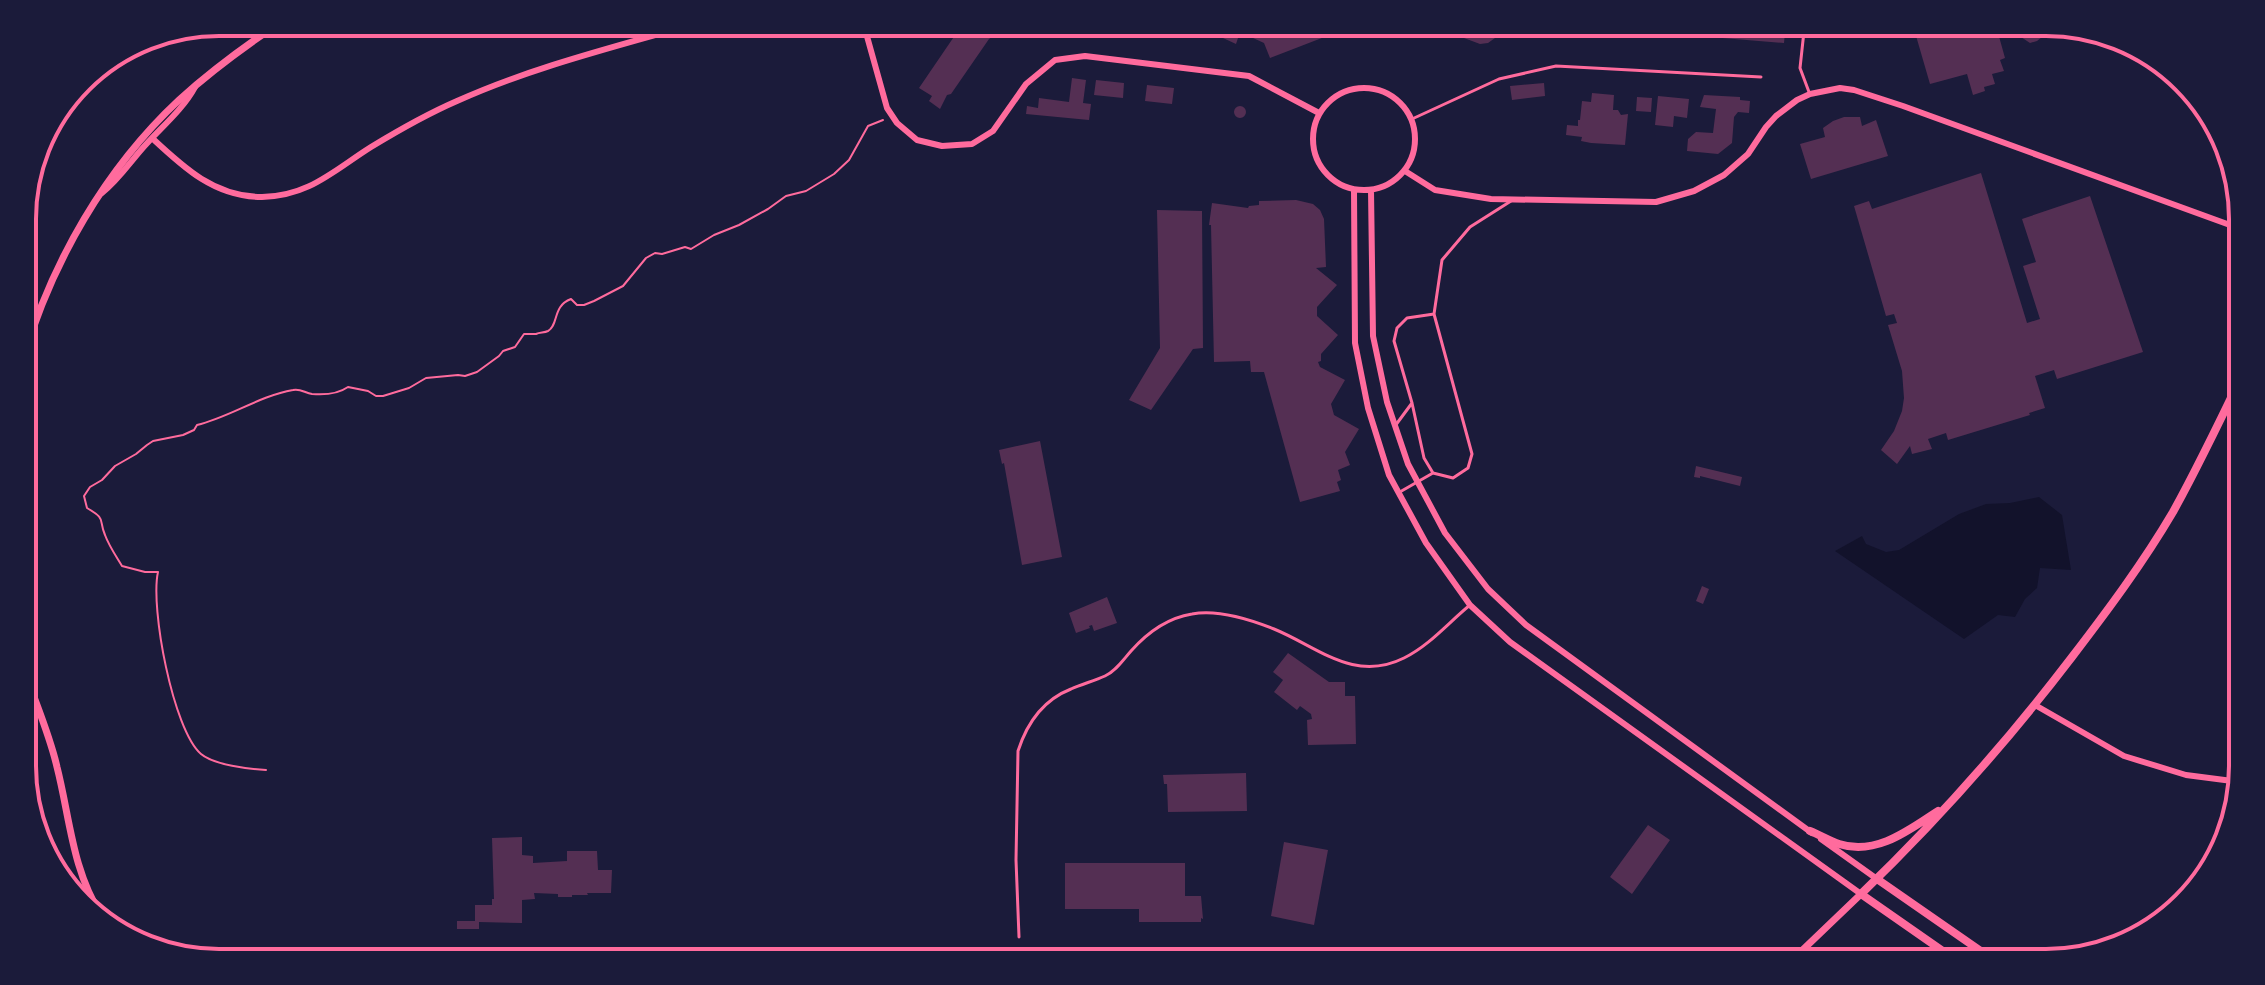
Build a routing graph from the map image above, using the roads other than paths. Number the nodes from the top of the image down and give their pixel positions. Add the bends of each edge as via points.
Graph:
1 (261, 36) edge
2 (652, 36) edge
3 (867, 36) edge
4 (1803, 36) edge
5 (1761, 77) dead end
6 (195, 87) junction
7 (1810, 94) junction
8 (1319, 113) junction
9 (1412, 119) junction
10 (152, 138) junction
11 (1405, 171) junction
12 (1354, 190) junction
13 (1371, 190) junction
14 (100, 195) junction
15 (1514, 199) junction
16 (2229, 225) edge
17 (1434, 314) junction
18 (36, 324) edge
19 (2229, 402) edge
20 (1412, 403) junction
21 (1395, 426) junction
22 (1433, 473) junction
23 (1417, 480) junction
24 (1398, 493) junction
25 (1470, 605) junction
26 (36, 703) edge
27 (2035, 705) junction
28 (2229, 781) edge
29 (1952, 801) junction
30 (1810, 831) junction
31 (1877, 879) junction
32 (1861, 894) junction
33 (91, 898) edge
34 (1019, 937) dead end
35 (1804, 949) edge
36 (1940, 949) edge
37 (1978, 949) edge

1 - 6 street
2 - 10 street via 482,90 401,129 319,182 285,195 250,196 216,187 185,169
3 - 8 street via 892,117 917,140 942,146 972,144 993,131 1026,84 1055,60 1085,56 1249,76
4 - 7 lane via 1800,68
5 - 9 lane via 1556,66 1499,79
6 - 10 street
6 - 14 street via 141,140
7 - 15 street via 1776,116 1727,173 1694,191 1656,202
7 - 16 street via 1854,90
8 - 9 street via 1343,91 1375,88 1391,94
8 - 12 street via 1313,128 1317,160 1326,174
9 - 11 street via 1415,146
10 - 14 street
11 - 13 street
11 - 15 street via 1435,190
12 - 13 street
12 - 24 street via 1355,343 1368,408
13 - 21 street via 1373,336
14 - 18 street via 52,280
15 - 17 lane via 1470,227 1442,260
17 - 20 lane via 1407,318 1397,328 1394,341
17 - 22 lane via 1472,454 1460,475
19 - 27 main road via 2159,533
20 - 21 lane
20 - 22 lane via 1424,458
21 - 23 street
22 - 23 lane
23 - 24 lane
23 - 30 street via 1445,533 1488,589 1526,625
24 - 25 street
25 - 32 street via 1510,642
25 - 34 lane via 1416,651 1376,666 1332,659 1275,629 1221,613 1188,614 1152,631 1112,672 1057,695 1032,720 1018,751
26 - 33 street via 56,761 78,867
27 - 28 street via 2124,756 2186,775
27 - 29 main road
29 - 30 main road via 1891,841 1871,846 1839,844
29 - 31 main road
30 - 31 street
31 - 32 main road
31 - 37 main road
32 - 35 street
32 - 36 main road

